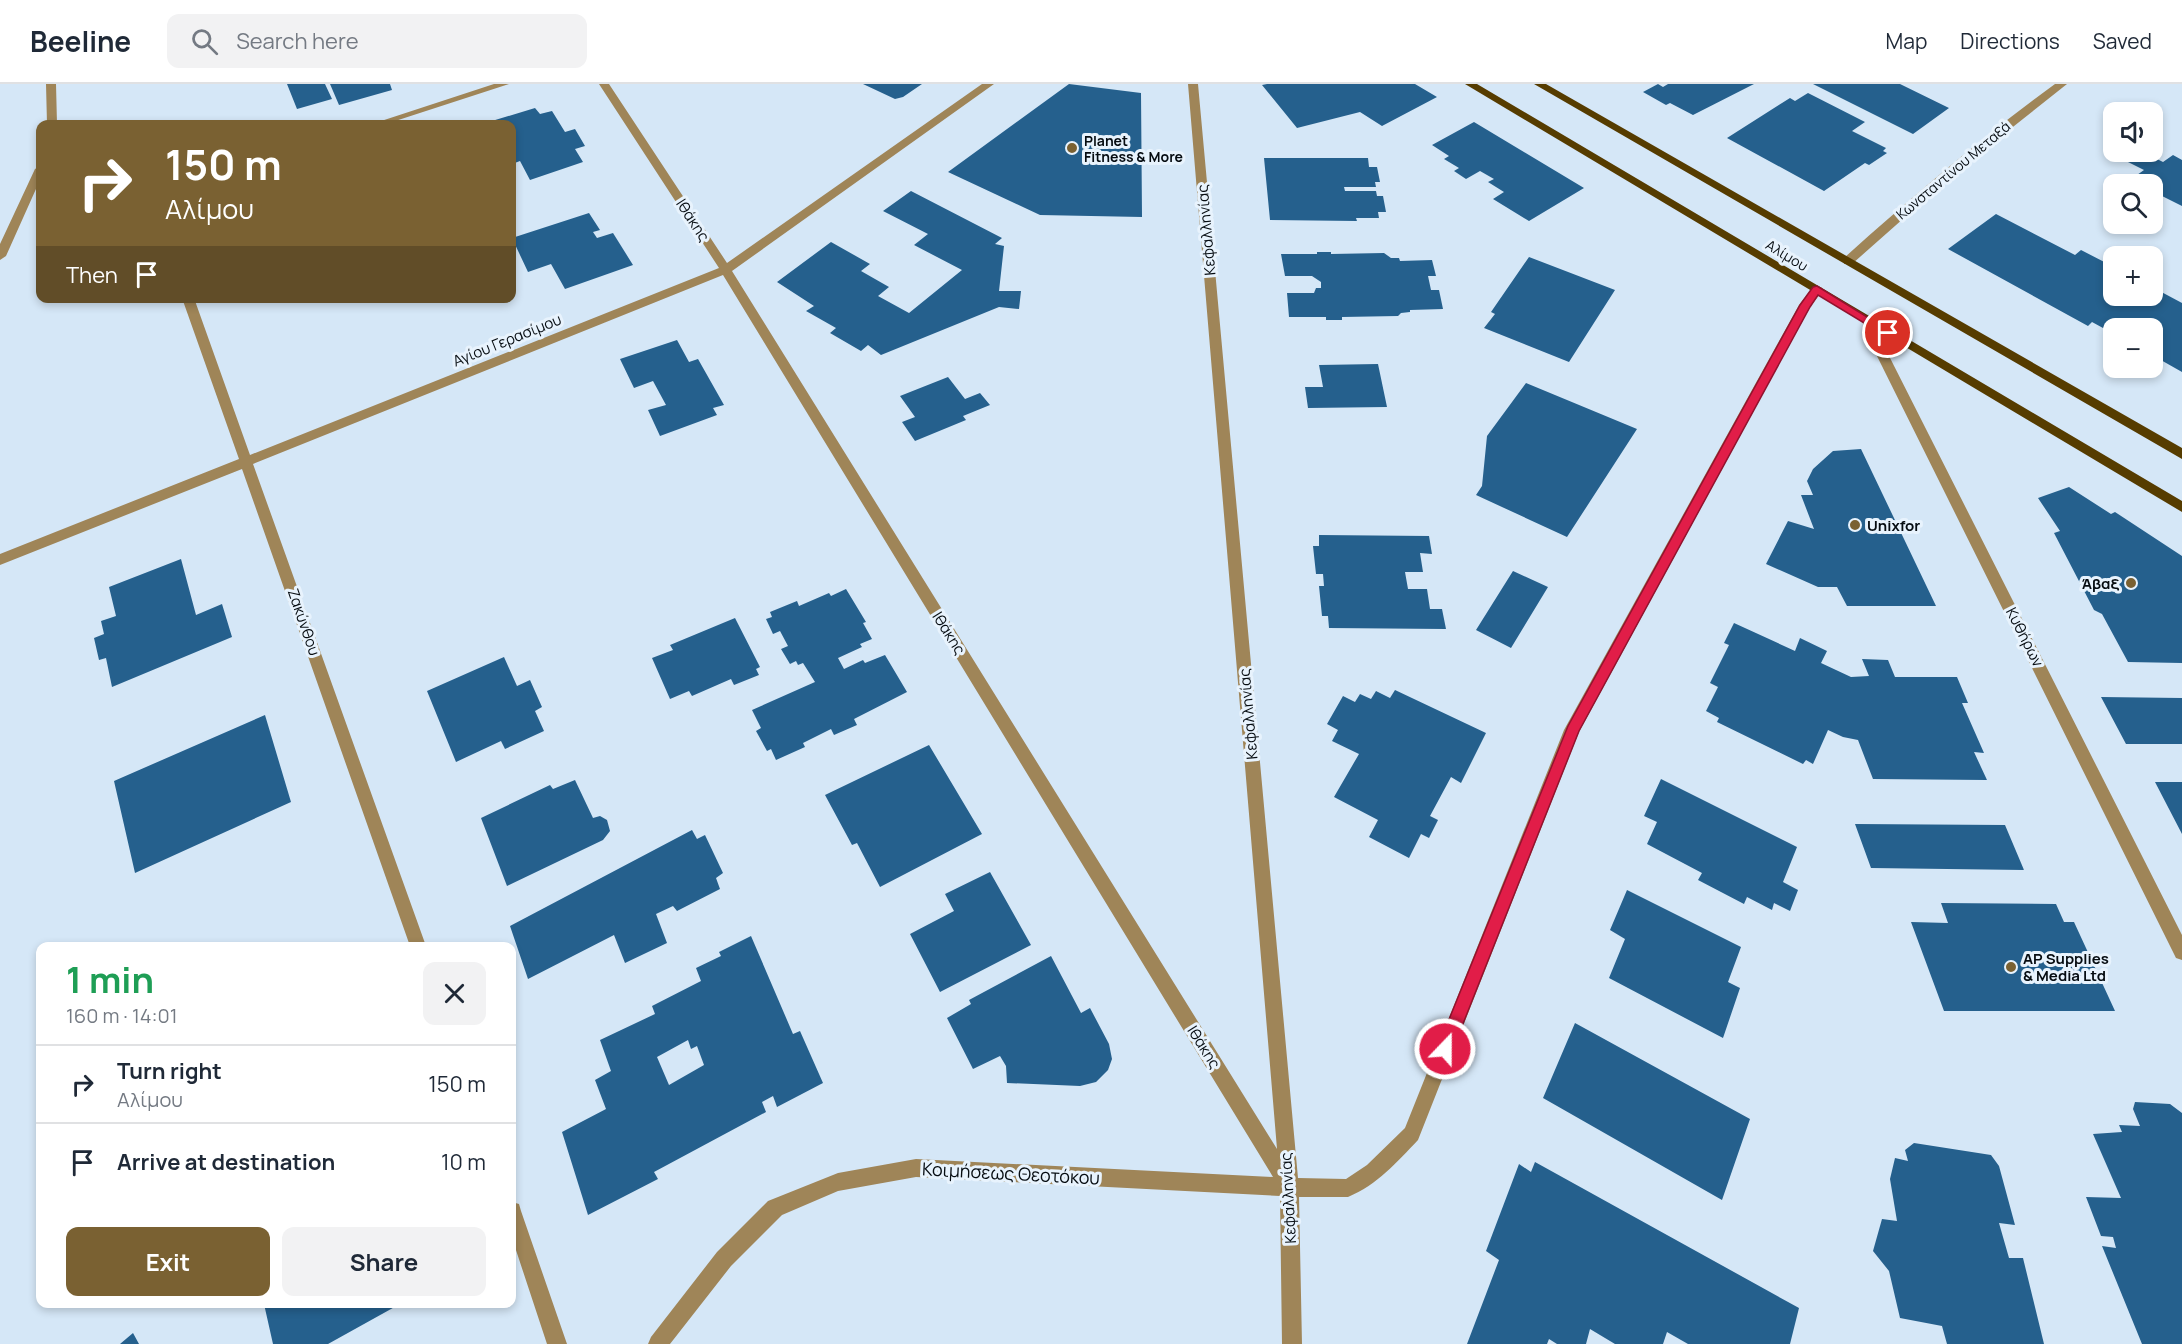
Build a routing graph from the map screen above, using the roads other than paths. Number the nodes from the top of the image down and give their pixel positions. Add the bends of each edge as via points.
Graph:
1 (51, 84) edge
2 (504, 84) edge
3 (604, 84) edge
4 (989, 84) edge
5 (1193, 84) edge
6 (1470, 84) edge
7 (1539, 84) edge
8 (2062, 84) edge
9 (52, 120) edge
10 (390, 120) edge
11 (36, 178) edge
12 (0, 256) edge
13 (1848, 261) junction
14 (726, 270) junction
15 (1817, 290) junction
16 (190, 303) edge
17 (1868, 321) junction
18 (2182, 454) edge
19 (248, 462) junction
20 (2182, 507) edge
21 (0, 560) edge
22 (417, 942) edge
23 (2182, 952) edge
24 (1289, 1186) junction
25 (516, 1223) edge
26 (557, 1344) edge
27 (657, 1344) edge
28 (1292, 1344) edge

1 - 9 street
2 - 10 street
3 - 14 street, Ιθάκης
4 - 14 street, Αγίου Γερασίμου
5 - 24 street, Κεφαλληνίας
6 - 15 main road, Αλίμου
7 - 13 main road, Αλίμου
8 - 13 street, Κωνσταντίνου Μεταξά via 1932,185
11 - 12 street
13 - 18 main road, Αλίμου
14 - 19 street, Αγίου Γερασίμου
14 - 24 street, Ιθάκης
15 - 17 main road, Αλίμου
15 - 24 street via 1799,315 1572,730 1412,1134 1374,1172 1348,1188
16 - 19 street, Ζακύνθου
17 - 20 main road, Αλίμου
17 - 23 street, Κυθήρων
19 - 21 street, Αγίου Γερασίμου
19 - 22 street, Ζακύνθου
24 - 27 street, Κοιμήσεως Θεοτόκου via 916,1168 838,1182 775,1208 724,1259
24 - 28 street, Κεφαλληνίας
25 - 26 street

